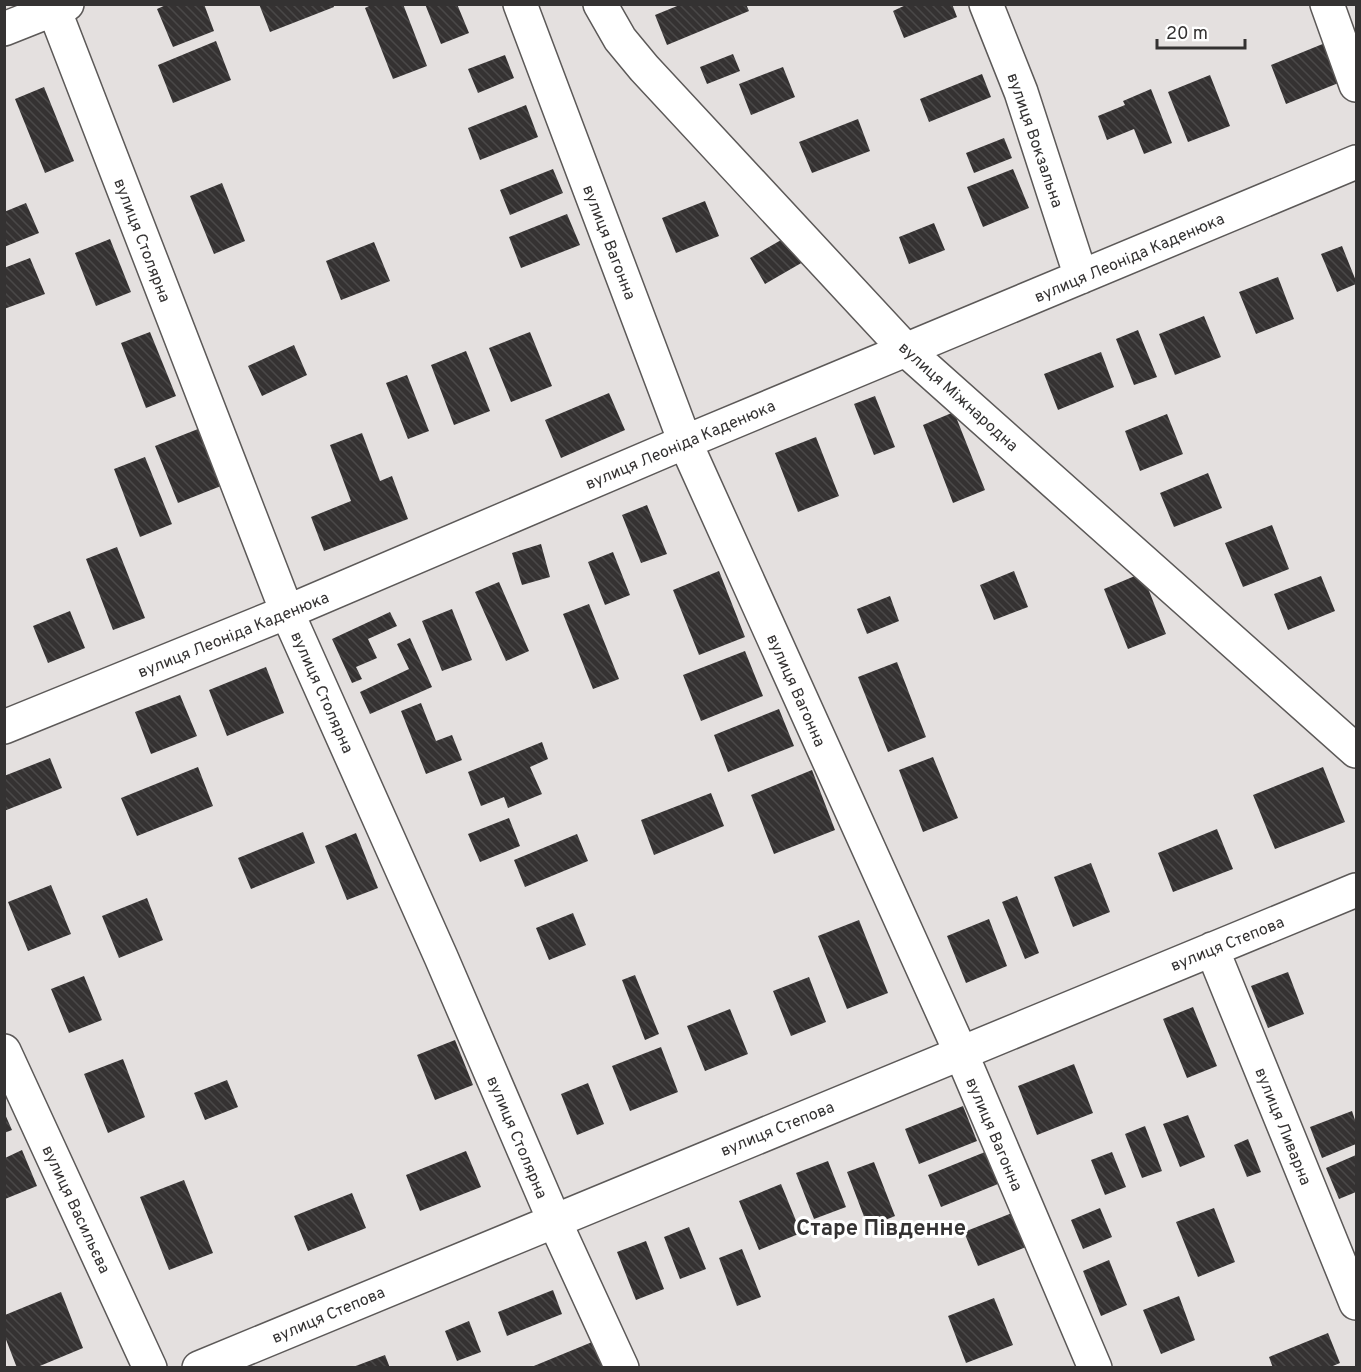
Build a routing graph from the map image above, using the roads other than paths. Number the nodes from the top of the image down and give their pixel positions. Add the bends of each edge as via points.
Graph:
1 (520, 4) edge
2 (600, 4) edge
3 (986, 4) edge
4 (1327, 4) edge
5 (57, 6) edge
6 (4, 29) edge
7 (1356, 85) edge
8 (1356, 162) edge
9 (1081, 277) junction
10 (906, 350) junction
11 (685, 442) junction
12 (288, 612) junction
13 (4, 727) edge
14 (1356, 751) edge
15 (1356, 890) edge
16 (1212, 949) junction
17 (4, 1051) edge
18 (961, 1053) junction
19 (554, 1220) junction
20 (1356, 1303) edge
21 (150, 1368) edge
22 (199, 1368) edge
23 (622, 1368) edge
24 (1095, 1368) edge

1 - 11 street, вулиця Вагонна
2 - 10 street, вулиця Міжнародна via 620,39 644,68
3 - 9 street, вулиця Вокзальна via 1021,92
4 - 7 street
5 - 6 street
5 - 12 street, вулиця Столярна
8 - 9 street, вулиця Леоніда Каденюка
9 - 10 street, вулиця Леоніда Каденюка
10 - 11 street, вулиця Леоніда Каденюка
10 - 14 street, вулиця Міжнародна
11 - 12 street, вулиця Леоніда Каденюка
11 - 18 street, вулиця Вагонна
12 - 13 street, вулиця Леоніда Каденюка
12 - 19 street, вулиця Столярна
15 - 16 street, вулиця Степова
16 - 18 street, вулиця Степова
16 - 20 street, вулиця Ливарна
17 - 21 street, вулиця Васильєва
18 - 19 street, вулиця Степова
18 - 24 street, вулиця Вагонна
19 - 22 street, вулиця Степова
19 - 23 street, вулиця Столярна

